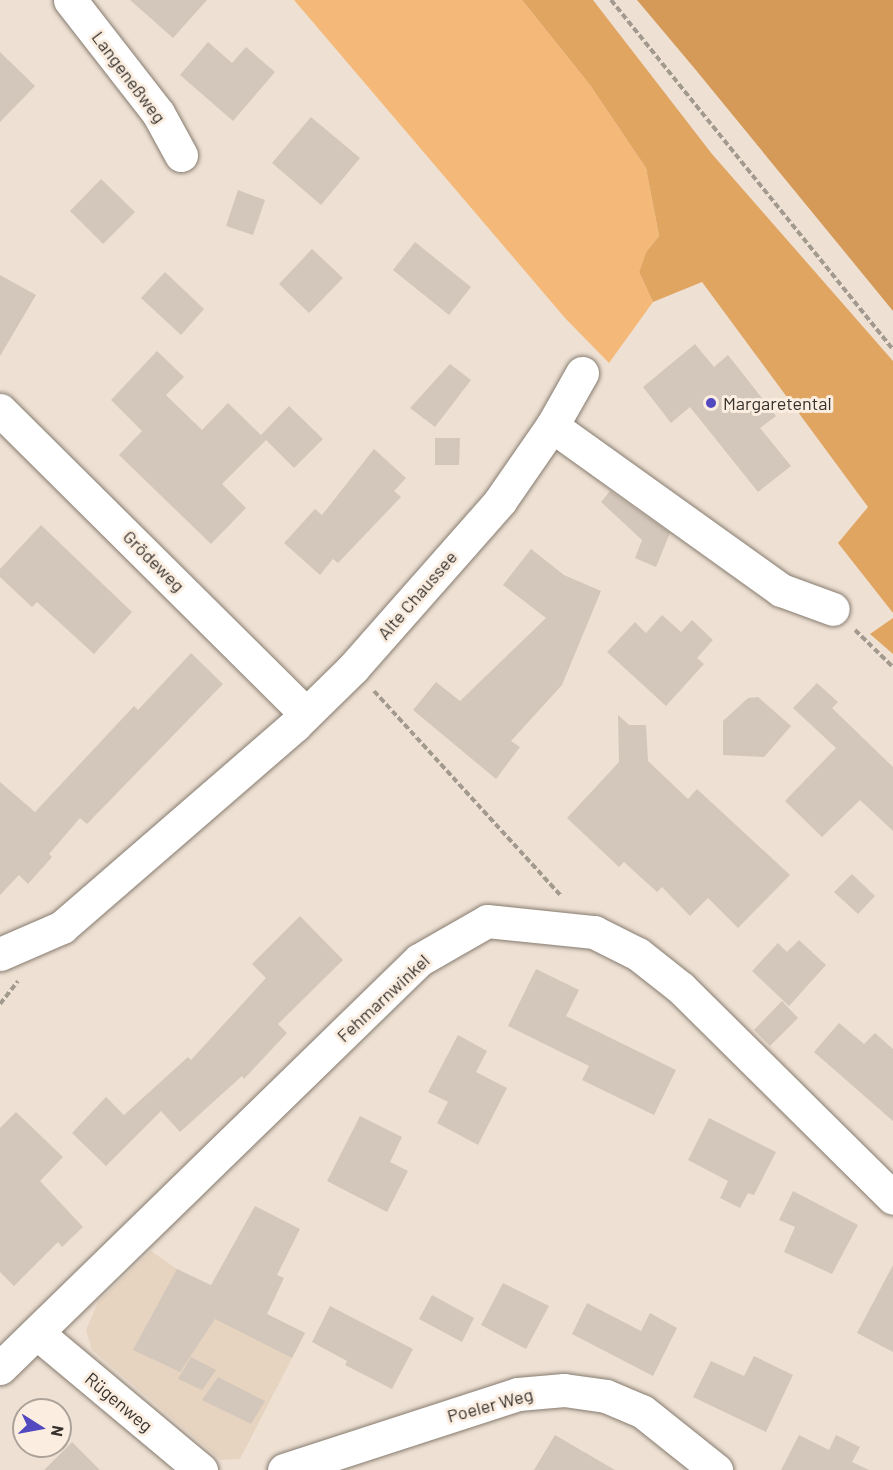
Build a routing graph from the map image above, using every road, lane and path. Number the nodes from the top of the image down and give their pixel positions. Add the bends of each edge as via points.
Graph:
1 (611, 0) edge
2 (67, 1) edge
3 (181, 155) dead end
4 (893, 349) edge
5 (582, 373) dead end
6 (0, 410) edge
7 (552, 426) junction
8 (833, 609) joint
9 (893, 667) edge
10 (353, 668) junction
11 (306, 714) junction
12 (594, 932) junction
13 (0, 954) edge
14 (893, 1198) edge
15 (37, 1333) junction
16 (0, 1368) edge
17 (201, 1470) edge
18 (284, 1470) edge
19 (716, 1470) edge

1 - 4 path
2 - 3 street, Langeneßweg via 158,113
5 - 7 street, Alte Chaussee
6 - 11 street, Grödeweg
7 - 8 street via 781,590
7 - 10 street, Alte Chaussee via 500,501
8 - 9 path
10 - 11 street, Alte Chaussee
10 - 12 path
11 - 13 street, Alte Chaussee via 62,927
12 - 14 street, Fehmarnwinkel via 638,954 681,988
12 - 15 street, Fehmarnwinkel via 487,921 419,960
15 - 16 street, Fehmarnwinkel
15 - 17 street, Rügenweg
18 - 19 street, Poeler Weg via 519,1394 564,1390 606,1396 642,1411

